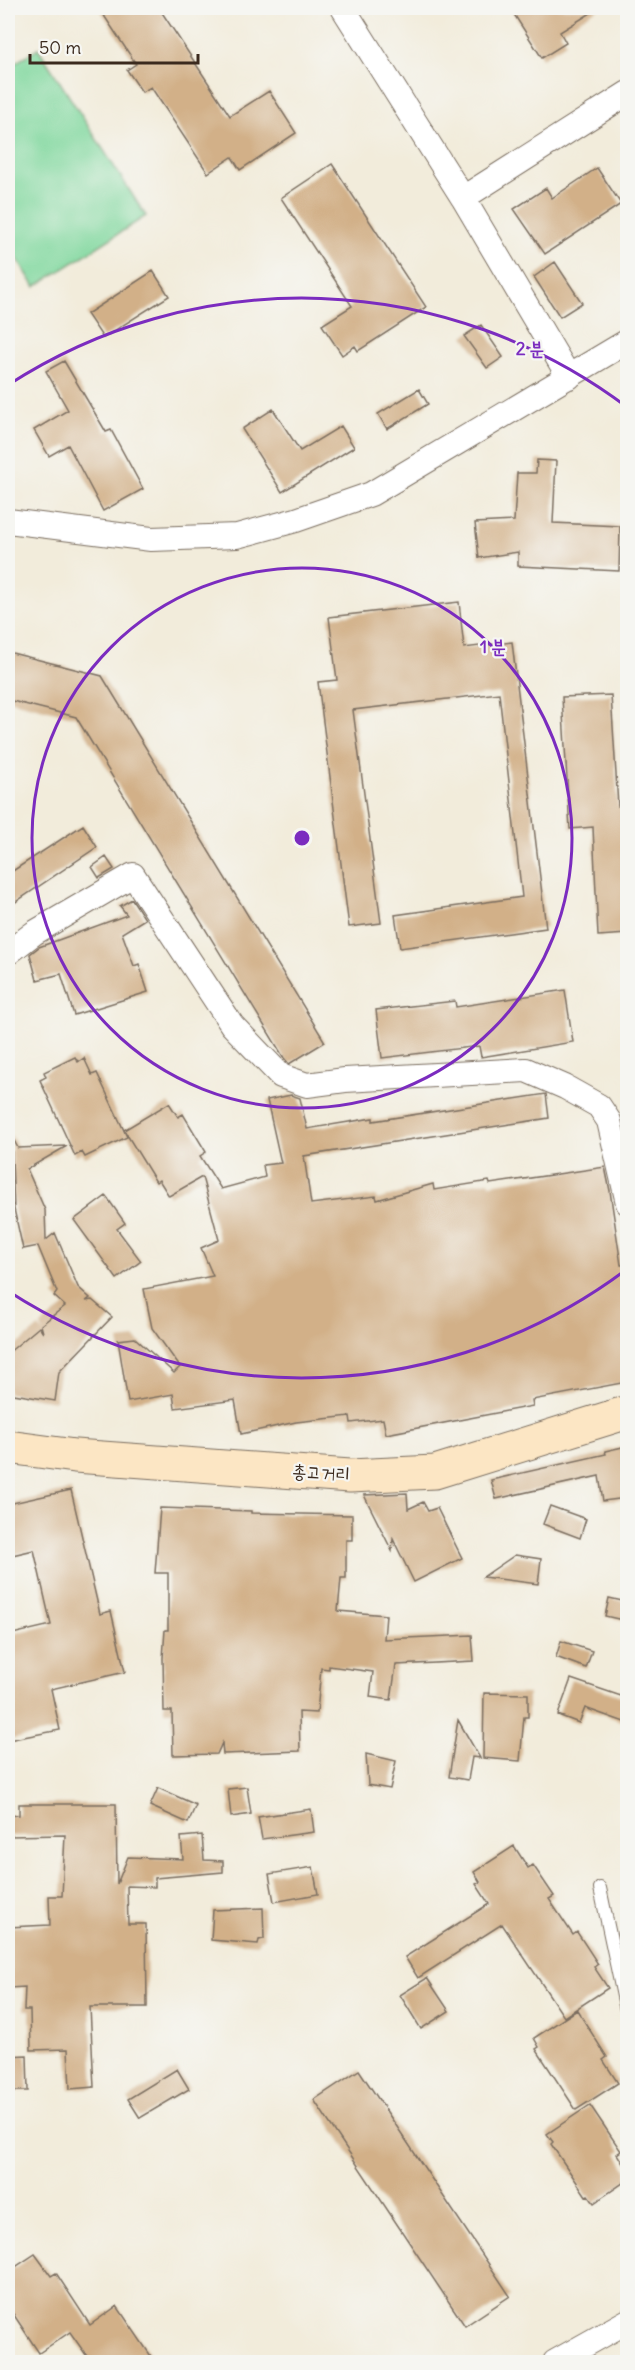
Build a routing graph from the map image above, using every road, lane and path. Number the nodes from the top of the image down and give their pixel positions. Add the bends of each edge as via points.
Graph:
1 (343, 8) edge
2 (627, 93) edge
3 (463, 198) junction
4 (627, 341) edge
5 (569, 377) junction
6 (8, 521) edge
7 (8, 952) edge
8 (627, 1203) edge
9 (627, 1412) edge
10 (8, 1447) edge
11 (600, 1888) dead end
12 (627, 2020) edge
13 (627, 2321) edge
14 (555, 2362) edge

1 - 3 street
2 - 3 street
3 - 5 street
4 - 5 street
5 - 6 street via 371,494 237,536 151,539
7 - 8 street via 133,875 232,1025 281,1076 307,1085 526,1070 600,1106 609,1121
9 - 10 street, 총고거리 via 435,1472 350,1476 75,1456
11 - 12 lane
13 - 14 street

